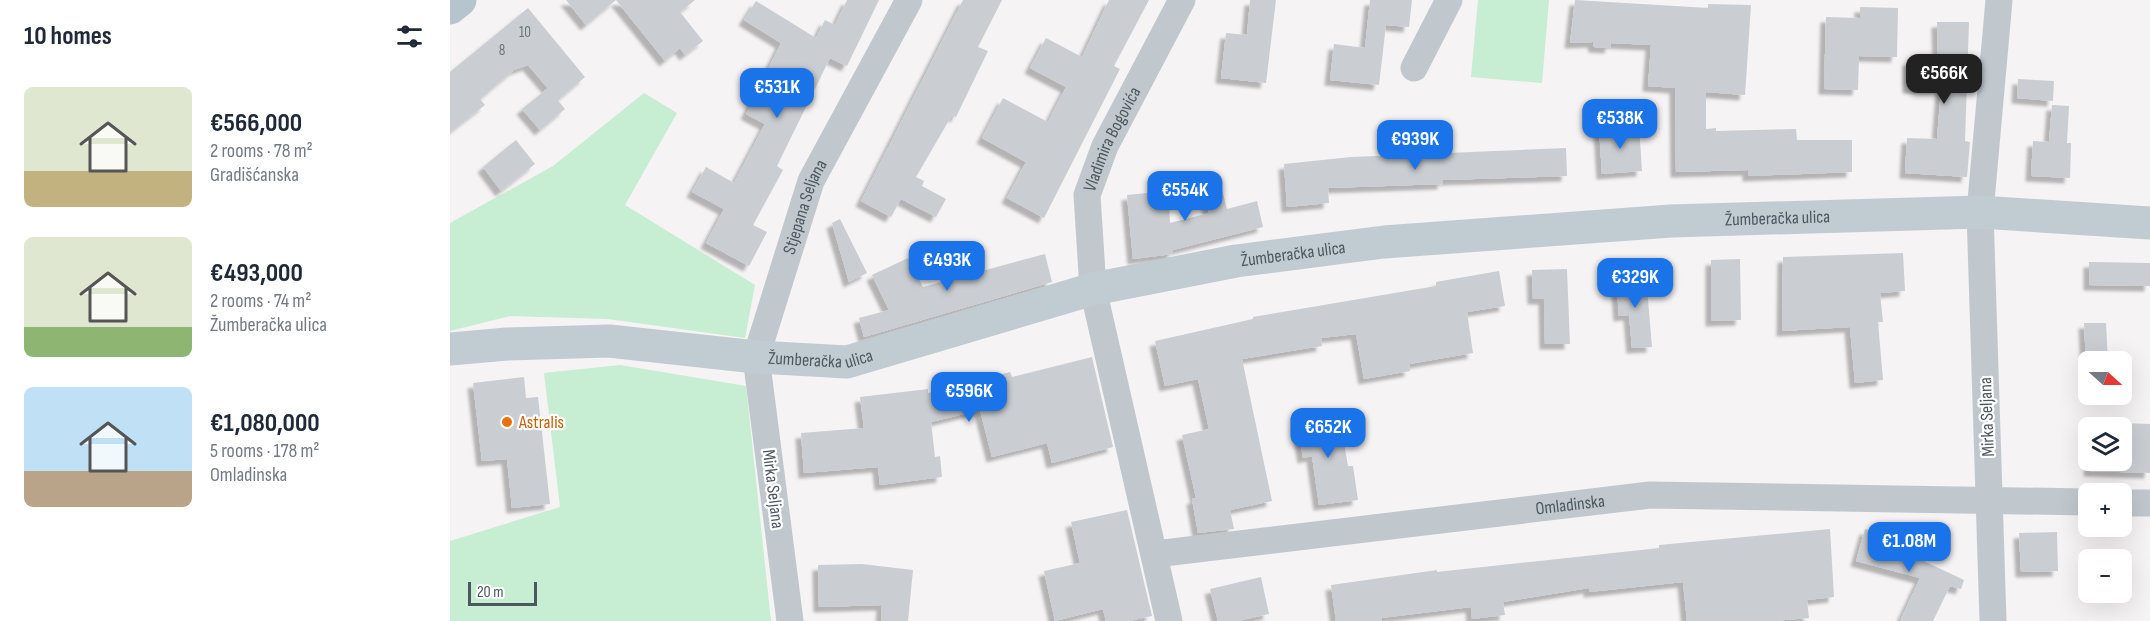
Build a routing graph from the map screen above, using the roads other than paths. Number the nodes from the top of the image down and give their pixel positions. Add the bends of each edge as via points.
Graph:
1 (460, 0) edge
2 (909, 0) edge
3 (1182, 0) edge
4 (1449, 0) edge
5 (1999, 0) edge
6 (450, 8) edge
7 (1414, 68) dead end
8 (1980, 212) junction
9 (2150, 223) edge
10 (1093, 289) junction
11 (450, 349) edge
12 (756, 357) junction
13 (1990, 501) junction
14 (2078, 502) edge
15 (2132, 503) edge
16 (2150, 503) edge
17 (1155, 554) junction
18 (790, 621) edge
19 (1169, 621) edge
20 (1993, 621) edge

1 - 6 main road
2 - 12 street, Stjepana Seljana via 811,180
3 - 10 street, Vladimira Bogovića via 1105,146 1087,195
4 - 7 street
5 - 8 street, Mirka Seljana
8 - 9 main road, Žumberačka ulica
8 - 10 main road, Žumberačka ulica via 1671,220 1384,242 1236,261
8 - 13 street, Mirka Seljana
10 - 12 main road, Žumberačka ulica via 847,362
10 - 17 street, Vladimira Bogovića
11 - 12 main road, Žumberačka ulica via 609,341
12 - 18 street, Mirka Seljana
13 - 14 street, Omladinska
13 - 17 street, Omladinska via 1650,495
13 - 20 street, Mirka Seljana
15 - 16 street
17 - 19 street, Vladimira Bogovića

